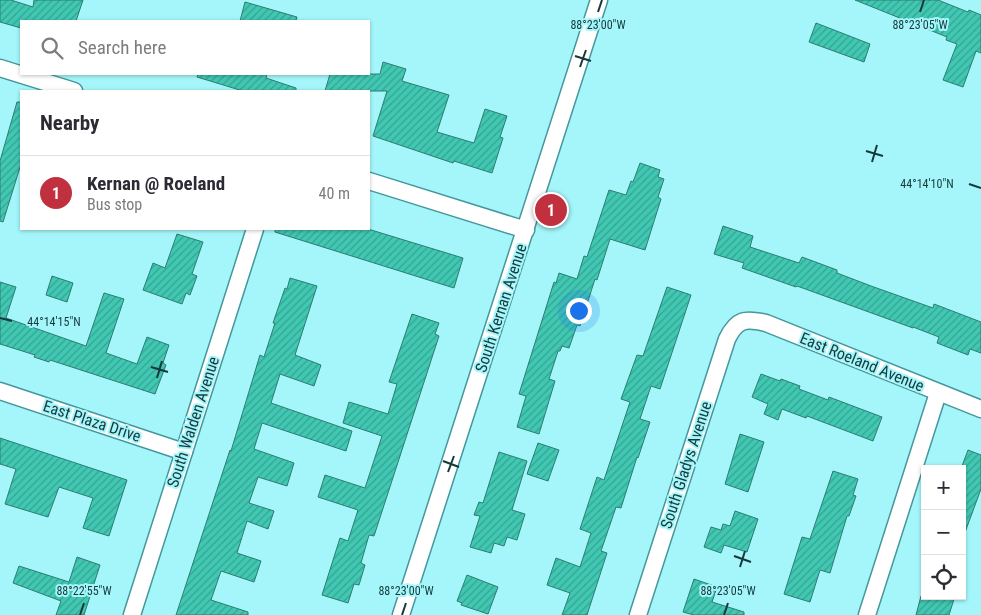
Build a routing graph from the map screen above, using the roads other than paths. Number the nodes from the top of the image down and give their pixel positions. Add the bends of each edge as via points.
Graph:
1 (599, 0) edge
2 (0, 68) edge
3 (20, 74) edge
4 (23, 75) edge
5 (71, 90) edge
6 (370, 181) edge
7 (255, 230) edge
8 (526, 230) junction
9 (742, 321) joint
10 (0, 391) edge
11 (938, 393) junction
12 (981, 409) edge
13 (184, 452) junction
14 (132, 615) edge
15 (402, 615) edge
16 (638, 615) edge
17 (867, 615) edge

1 - 8 street, South Kernan Avenue
2 - 3 street
4 - 5 street
6 - 8 street
7 - 13 street, South Walden Avenue
8 - 15 street, South Kernan Avenue
9 - 11 street, East Roeland Avenue via 766,323
9 - 16 street, South Gladys Avenue via 735,325 727,338
10 - 13 street, East Plaza Drive
11 - 12 street, East Roeland Avenue
11 - 17 street
13 - 14 street, South Walden Avenue

